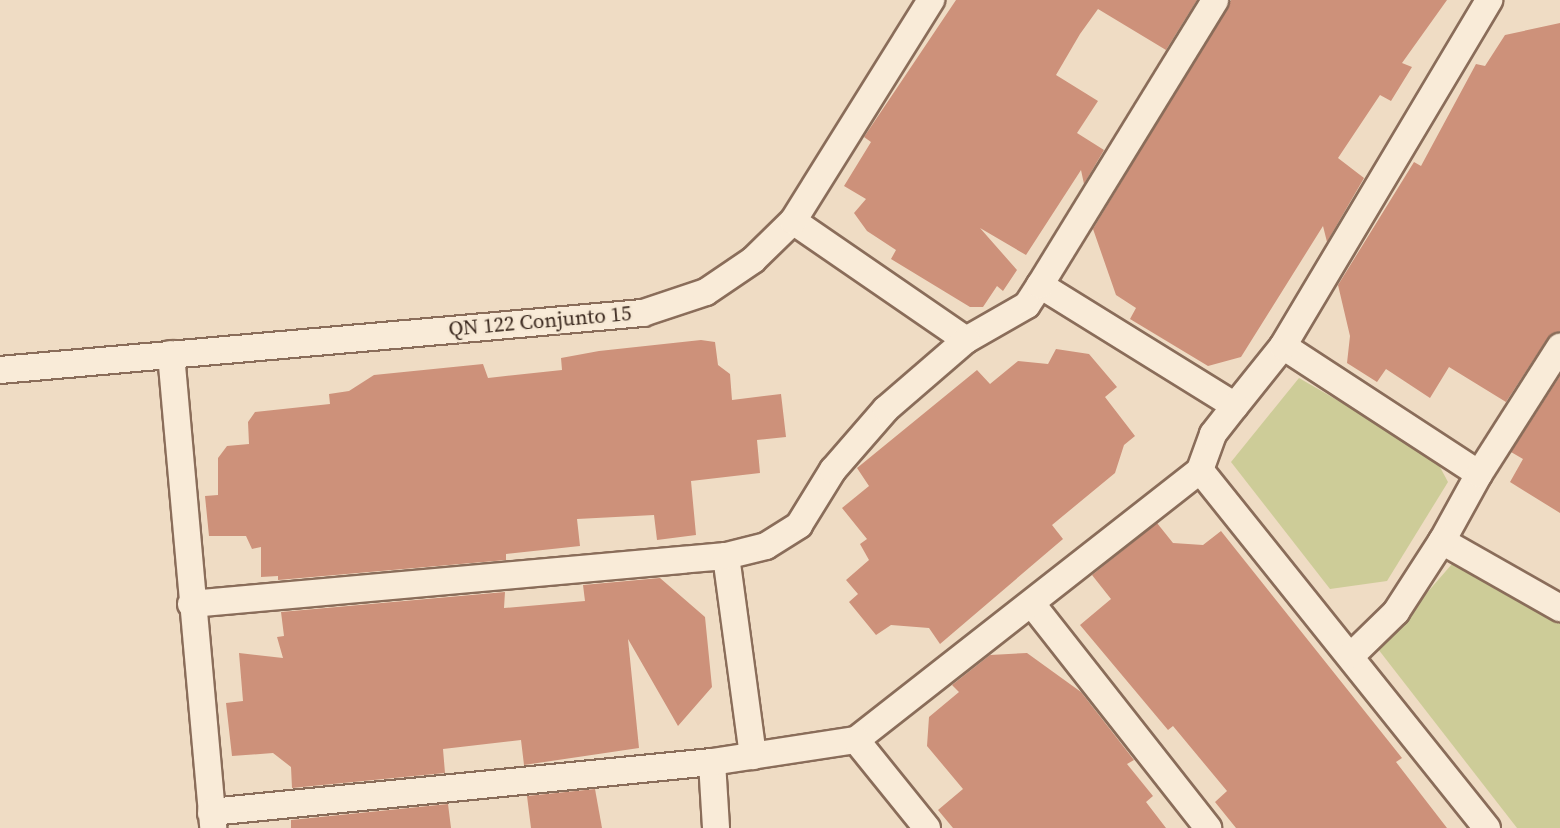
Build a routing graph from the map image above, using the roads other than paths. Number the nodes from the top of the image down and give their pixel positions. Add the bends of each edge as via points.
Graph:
1 (931, 0) edge
2 (1215, 0) edge
3 (1489, 0) edge
4 (793, 221) junction
5 (1040, 285) junction
6 (966, 340) junction
7 (1283, 346) junction
8 (1560, 347) edge
9 (171, 354) junction
10 (0, 370) edge
11 (1236, 407) junction
12 (1200, 470) junction
13 (1479, 474) junction
14 (1442, 541) junction
15 (726, 556) junction
16 (191, 604) junction
17 (1032, 604) junction
18 (1560, 608) edge
19 (1352, 655) junction
20 (856, 740) junction
21 (753, 756) junction
22 (712, 762) junction
23 (212, 820) edge
24 (716, 828) edge
25 (927, 828) edge
26 (1208, 828) edge
27 (1487, 828) edge

1 - 4 street, QN 122 Conjunto 15
2 - 5 street
3 - 7 street
4 - 6 street
4 - 9 street, QN 122 Conjunto 15 via 753,260 706,292 643,313
5 - 6 street via 1027,306
5 - 11 street
6 - 15 street via 870,426 785,538
7 - 11 street
7 - 13 street
8 - 13 street
9 - 10 street, QN 122 Conjunto 15
9 - 16 street
11 - 12 street via 1213,434
12 - 17 street
12 - 19 street
13 - 14 street
14 - 18 street
14 - 19 street via 1396,612
15 - 16 street
15 - 21 street
16 - 23 street
17 - 20 street
17 - 26 street
19 - 27 street
20 - 21 street
20 - 25 street
21 - 22 street
22 - 23 street
22 - 24 street

